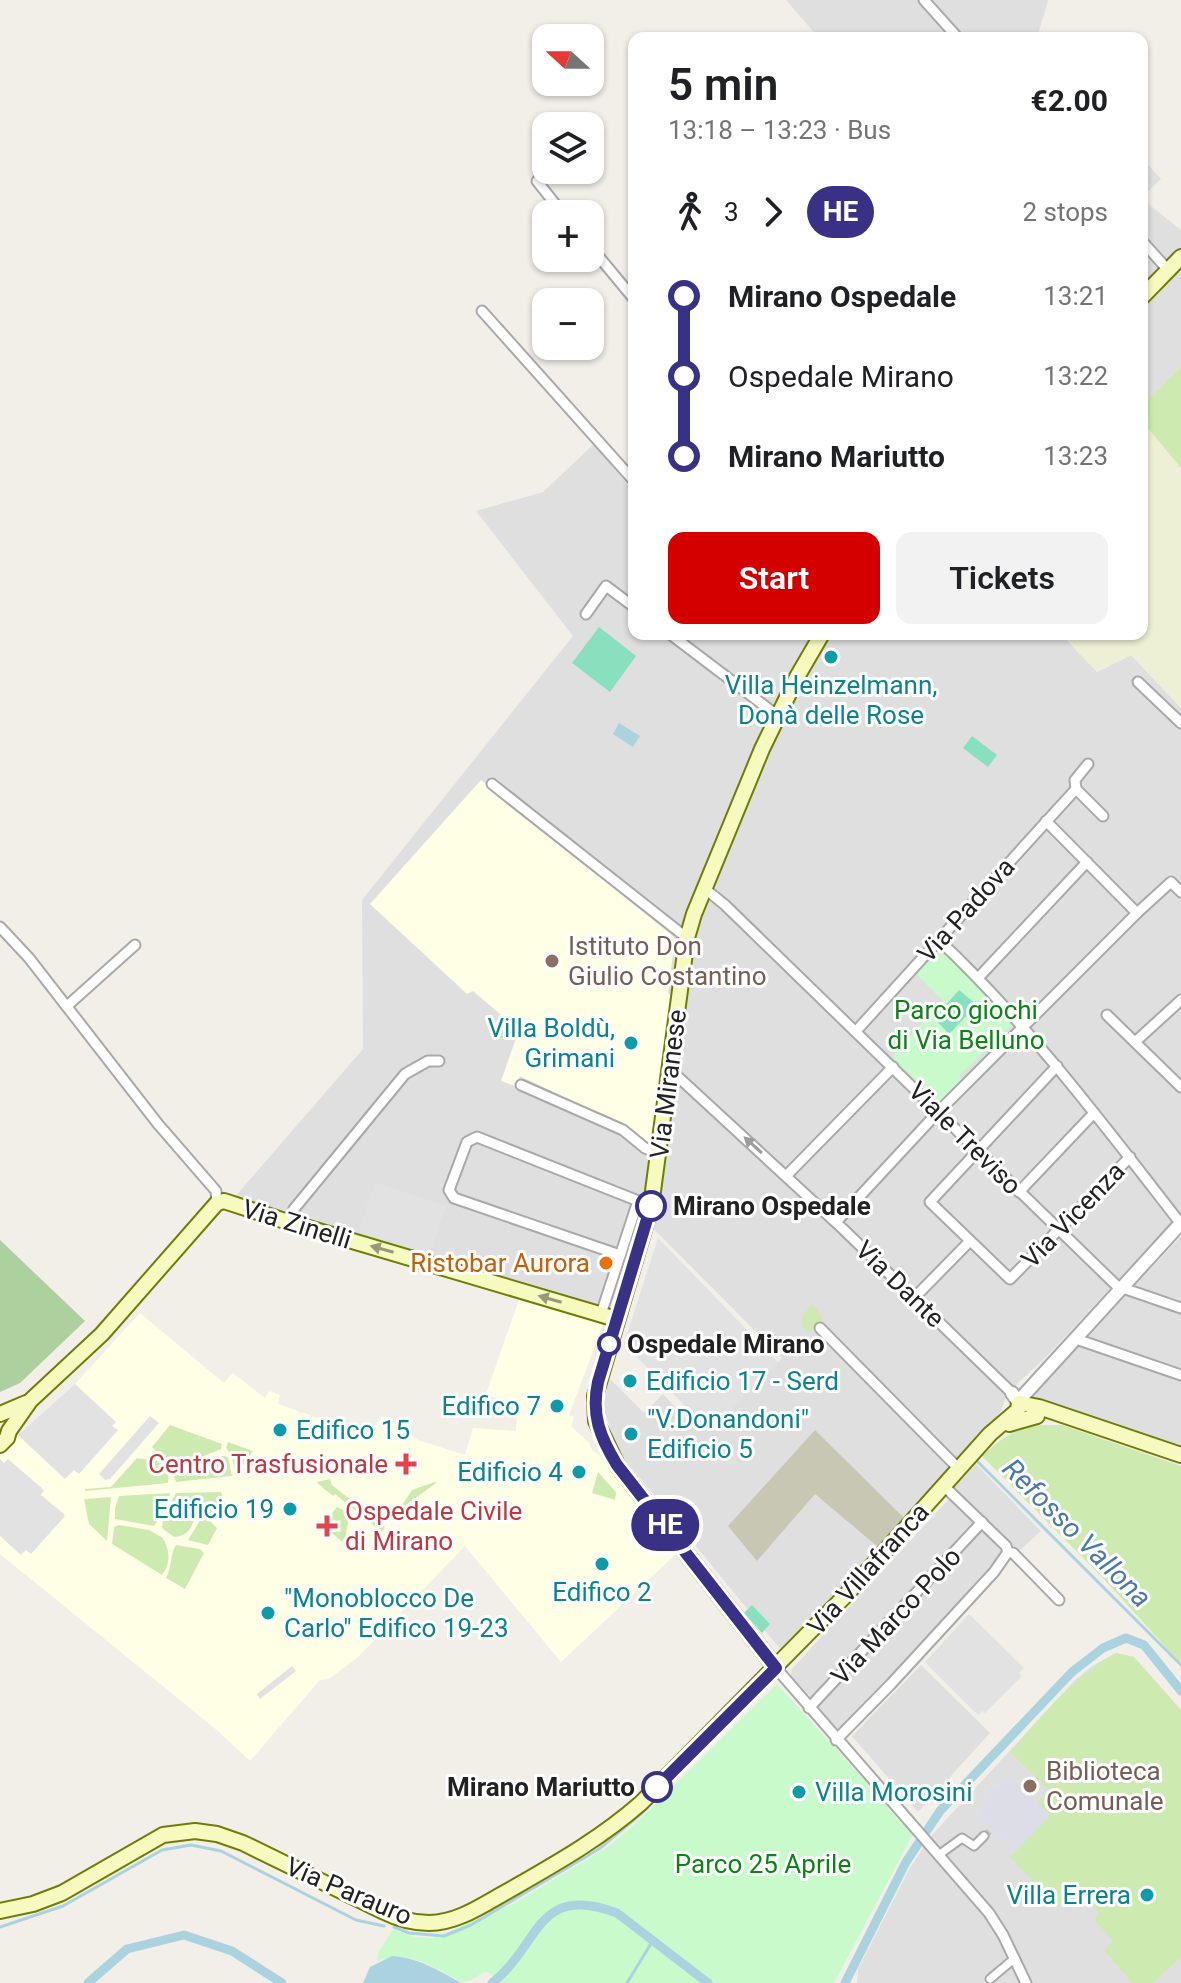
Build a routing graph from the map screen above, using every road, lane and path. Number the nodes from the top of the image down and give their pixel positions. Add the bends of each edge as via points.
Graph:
1 (924, 0) edge
2 (953, 32) edge
3 (539, 184) edge
4 (552, 200) edge
5 (1148, 248) edge
6 (1181, 257) edge
7 (604, 263) edge
8 (1168, 270) junction
9 (1148, 291) edge
10 (628, 292) edge
11 (482, 311) dead end
12 (628, 474) edge
13 (628, 602) edge
14 (586, 614) dead end
15 (678, 640) edge
16 (818, 640) edge
17 (1138, 682) dead end
18 (778, 716) junction
19 (1181, 723) edge
20 (1088, 764) dead end
21 (492, 784) dead end
22 (1076, 789) junction
23 (1103, 816) dead end
24 (1046, 821) junction
25 (1087, 862) junction
26 (702, 890) junction
27 (1181, 892) edge
28 (1137, 913) junction
29 (0, 927) edge
30 (687, 938) junction
31 (939, 940) junction
32 (135, 945) dead end
33 (978, 978) junction
34 (1181, 1000) edge
35 (67, 1006) junction
36 (1107, 1015) dead end
37 (1022, 1026) junction
38 (857, 1030) junction
39 (1135, 1042) junction
40 (439, 1061) dead end
41 (1057, 1066) junction
42 (893, 1067) junction
43 (670, 1074) junction
44 (521, 1085) dead end
45 (1181, 1087) edge
46 (938, 1112) junction
47 (1094, 1113) junction
48 (977, 1151) junction
49 (660, 1154) junction
50 (1130, 1157) junction
51 (786, 1176) junction
52 (1019, 1192) junction
53 (217, 1203) junction
54 (645, 1204) junction
55 (288, 1222) junction
56 (836, 1222) junction
57 (1179, 1228) edge
58 (1058, 1230) junction
59 (970, 1241) junction
60 (620, 1255) junction
61 (1122, 1289) junction
62 (914, 1298) junction
63 (1181, 1308) edge
64 (601, 1314) junction
65 (616, 1319) junction
66 (820, 1328) dead end
67 (1076, 1339) junction
68 (1181, 1375) edge
69 (1015, 1398) junction
70 (30, 1401) junction
71 (0, 1416) edge
72 (1037, 1416) junction
73 (1069, 1418) junction
74 (9, 1431) junction
75 (990, 1434) junction
76 (0, 1445) edge
77 (1181, 1455) edge
78 (959, 1469) junction
79 (944, 1486) junction
80 (982, 1522) junction
81 (1008, 1552) junction
82 (1059, 1600) dead end
83 (776, 1668) junction
84 (809, 1708) junction
85 (836, 1740) junction
86 (984, 1836) tunnel mouth
87 (940, 1854) junction
88 (0, 1911) edge
89 (1015, 1958) junction
90 (990, 1979) dead end
91 (1026, 1983) edge

1 - 2 street
3 - 4 street
5 - 8 street
6 - 8 main road
7 - 10 street
8 - 9 main road
11 - 12 street
13 - 14 street via 606,586
15 - 18 street
16 - 18 main road, Via Miranese
17 - 19 street
18 - 26 main road, Via Miranese
20 - 22 street, Via Padova via 1075,780
21 - 30 street
22 - 23 street
22 - 24 street, Via Padova
24 - 25 street
24 - 31 street, Via Padova
25 - 28 street
25 - 33 street, Via Padova
26 - 30 main road, Via Miranese
26 - 38 street, Viale Treviso via 725,905
27 - 28 street via 1171,882
28 - 37 street
29 - 35 street, Via Zinelli
30 - 43 main road, Via Miranese
31 - 33 street
31 - 38 street, Via Padova
32 - 35 street
33 - 37 street
34 - 39 street
35 - 53 street, Via Zinelli via 216,1191
36 - 39 street
37 - 41 street
37 - 46 street
38 - 42 street, Viale Treviso
39 - 45 street
40 - 55 street via 405,1074
41 - 47 street
41 - 48 street
42 - 46 street, Viale Treviso
42 - 51 street
43 - 49 main road, Via Miranese
51 -> 43 street, Via Dante
44 - 49 street via 623,1130
46 - 48 street, Viale Treviso
46 - 56 street
47 - 50 street
47 - 52 street
48 - 52 street, Viale Treviso
48 - 59 street via 930,1202
49 - 54 main road, Via Miranese
50 - 57 street
50 - 58 street, Via Vicenza
51 - 56 street, Via Dante
52 - 58 street, Viale Treviso
53 - 55 main road, Via Zinelli
53 - 70 main road via 102,1334
54 - 60 street, Via Miranese
54 - 60 street via 477,1137 467,1142 451,1195
54 - 65 main road, Via Miranese
64 -> 55 main road, Via Zinelli
56 - 62 street, Via Dante
57 - 61 street, Via Villafranca
58 - 59 street, Via Vicenza via 1010,1279
58 - 61 street, Viale Treviso
59 - 62 street
60 - 64 street, Via Miranese
61 - 63 street
61 - 67 street, Via Villafranca
62 - 69 street, Via Dante
64 - 65 main road, Via Zinelli
65 - 83 main road, Via Miranese via 595,1396 600,1434 617,1465
66 - 78 street
67 - 68 street
67 - 69 street, Via Villafranca via 1024,1395
69 - 72 main road
69 - 73 main road
69 - 75 main road, Via Villafranca
70 - 71 main road
70 - 74 main road
71 - 74 main road
72 - 73 main road
72 - 75 main road, Via Villafranca
73 - 77 main road
74 - 76 main road
75 - 78 main road, Via Villafranca
78 - 79 main road, Via Villafranca
79 - 80 street
79 - 83 main road, Via Villafranca
80 - 81 street
80 - 84 street, Via Marco Polo
81 - 82 street
81 - 85 street
83 - 84 street
83 - 88 main road, Via Parauro via 611,1829 467,1914 446,1921 430,1924 388,1914 243,1843 195,1831 163,1835 62,1893
84 - 85 street
85 - 87 street
86 - 87 street via 974,1846 962,1838
87 - 89 street via 989,1913
89 - 90 street
89 - 91 street

